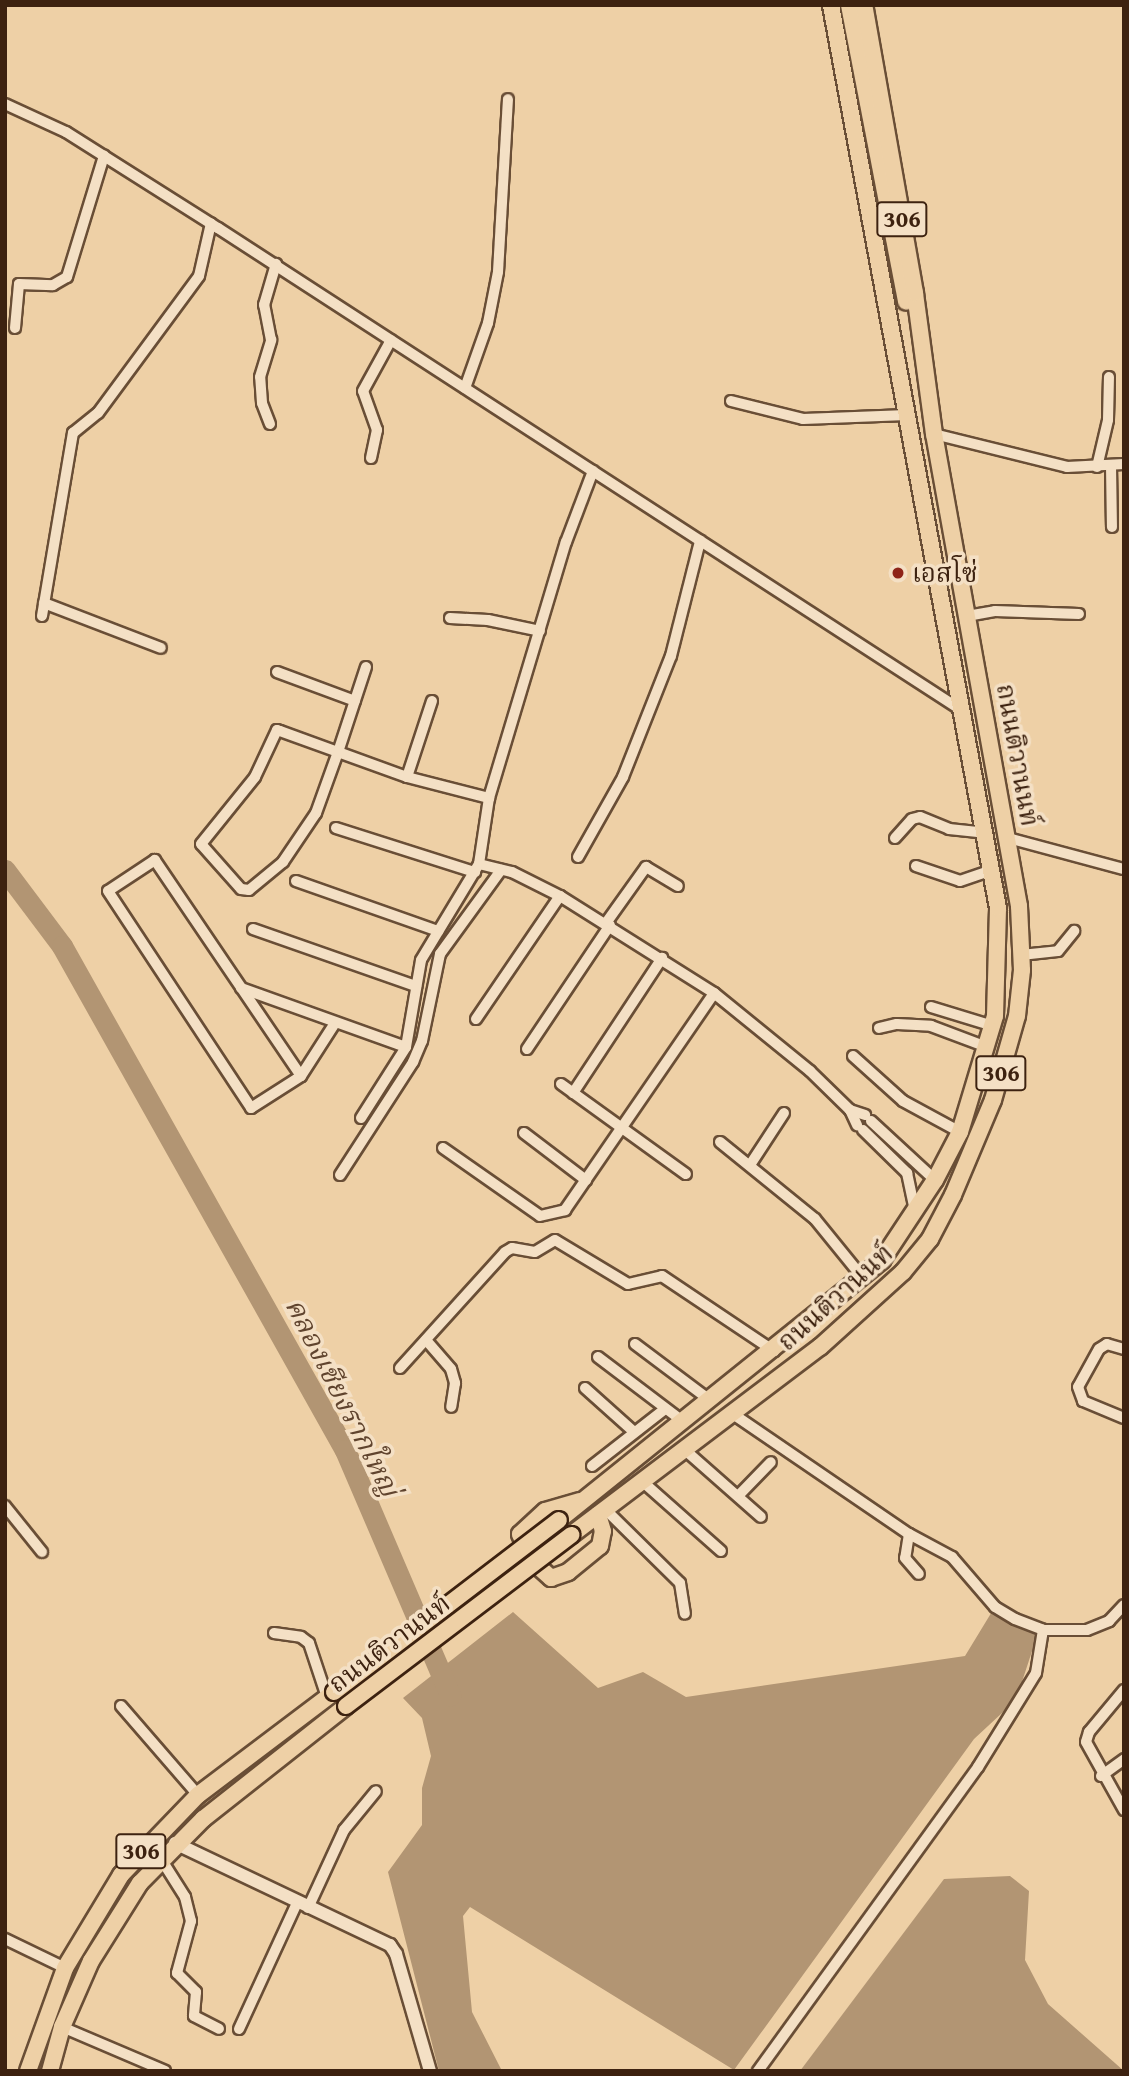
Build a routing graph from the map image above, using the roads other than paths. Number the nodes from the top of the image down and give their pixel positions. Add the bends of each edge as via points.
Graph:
1 (831, 5) edge
2 (849, 5) edge
3 (863, 5) edge
4 (508, 99) dead end
5 (5, 104) edge
6 (104, 156) junction
7 (211, 223) junction
8 (276, 264) junction
9 (15, 328) dead end
10 (391, 340) junction
11 (1109, 377) dead end
12 (465, 388) junction
13 (731, 401) dead end
14 (907, 415) junction
15 (270, 424) dead end
16 (934, 435) junction
17 (371, 458) dead end
18 (1124, 464) edge
19 (1111, 466) junction
20 (1097, 467) junction
21 (593, 471) junction
22 (1112, 527) dead end
23 (699, 541) junction
24 (44, 603) junction
25 (1079, 614) dead end
26 (41, 616) dead end
27 (967, 616) junction
28 (450, 618) dead end
29 (540, 631) junction
30 (161, 648) dead end
31 (366, 667) dead end
32 (277, 672) dead end
33 (355, 701) junction
34 (432, 701) dead end
35 (961, 710) junction
36 (338, 752) junction
37 (407, 777) junction
38 (489, 798) junction
39 (337, 828) dead end
40 (985, 833) junction
41 (895, 838) dead end
42 (1008, 838) junction
43 (578, 856) dead end
44 (916, 866) dead end
45 (477, 868) junction
46 (1124, 869) edge
47 (501, 870) junction
48 (992, 870) junction
49 (296, 881) dead end
50 (678, 886) dead end
51 (560, 896) junction
52 (608, 924) junction
53 (253, 929) dead end
54 (438, 931) junction
55 (1074, 931) dead end
56 (1021, 955) junction
57 (662, 958) junction
58 (416, 986) junction
59 (240, 988) junction
60 (714, 993) junction
61 (931, 1007) dead end
62 (476, 1019) dead end
63 (335, 1023) junction
64 (993, 1026) junction
65 (879, 1028) dead end
66 (406, 1047) junction
67 (987, 1047) junction
68 (527, 1049) dead end
69 (853, 1056) dead end
70 (301, 1076) junction
71 (561, 1084) dead end
72 (573, 1093) junction
73 (850, 1110) junction
74 (784, 1113) dead end
75 (361, 1118) dead end
76 (622, 1130) junction
77 (960, 1132) junction
78 (524, 1133) dead end
79 (892, 1139) junction
80 (720, 1142) dead end
81 (443, 1148) dead end
82 (884, 1148) junction
83 (750, 1165) junction
84 (687, 1174) dead end
85 (340, 1175) dead end
86 (586, 1180) junction
87 (935, 1180) junction
88 (916, 1213) junction
89 (863, 1278) junction
90 (426, 1340) junction
91 (635, 1343) dead end
92 (1124, 1349) edge
93 (774, 1351) junction
94 (598, 1357) dead end
95 (400, 1368) dead end
96 (584, 1388) dead end
97 (711, 1401) junction
98 (450, 1407) dead end
99 (665, 1409) junction
100 (733, 1414) junction
101 (1124, 1418) edge
102 (684, 1422) junction
103 (634, 1432) junction
104 (685, 1450) junction
105 (771, 1462) dead end
106 (592, 1466) dead end
107 (643, 1482) junction
108 (738, 1496) junction
109 (587, 1500) junction
110 (5, 1506) edge
111 (602, 1512) junction
112 (761, 1517) dead end
113 (909, 1534) junction
114 (721, 1551) dead end
115 (42, 1552) dead end
116 (919, 1574) dead end
117 (1124, 1605) edge
118 (685, 1614) dead end
119 (1043, 1629) junction
120 (274, 1633) dead end
121 (1124, 1690) edge
122 (330, 1695) junction
123 (121, 1706) dead end
124 (1124, 1759) edge
125 (1101, 1776) junction
126 (376, 1791) dead end
127 (198, 1795) junction
128 (1124, 1810) edge
129 (176, 1843) junction
130 (161, 1858) junction
131 (302, 1905) junction
132 (5, 1939) edge
133 (65, 1968) junction
134 (62, 2027) junction
135 (219, 2029) dead end
136 (239, 2029) dead end
137 (28, 2071) edge
138 (50, 2071) edge
139 (165, 2071) edge
140 (430, 2071) edge
141 (758, 2071) edge

1 - 14 main road, ถนนติวานนท์ / 306
2 - 16 main road, 306
3 - 16 main road, ถนนติวานนท์ / 306 via 915,293
4 - 12 street via 498,272 488,323
5 - 6 street via 66,132
6 - 7 street
6 - 9 street via 67,277 53,285 19,284
7 - 8 street
7 - 24 street via 199,276 98,413 73,433
8 - 10 street
8 - 15 street via 264,305 271,340 260,377
10 - 12 street
10 - 17 street via 363,391 377,430
11 - 20 street via 1108,419
12 - 21 street
13 - 14 street via 803,419
14 - 35 main road, ถนนติวานนท์ / 306
16 - 20 street via 1067,467
16 - 27 main road, ถนนติวานนท์ / 306
18 - 19 street
19 - 20 street
19 - 22 street
21 - 23 street
21 - 29 street
23 - 35 street
23 - 43 street via 671,656 623,777
24 - 26 street
24 - 30 street
25 - 27 street via 995,611
27 - 42 main road, ถนนติวานนท์ / 306
28 - 29 street
29 - 38 street
31 - 33 street
32 - 33 street
33 - 36 street
34 - 37 street
35 - 40 main road, ถนนติวานนท์ / 306
36 - 36 street via 280,731 273,734 255,777 201,844 241,890 248,890 283,862 316,813
36 - 37 street
37 - 38 street
38 - 45 street
39 - 45 street
40 - 41 street via 949,829 920,817 912,819
40 - 48 main road, ถนนติวานนท์ / 306
42 - 46 street
42 - 56 main road, ถนนติวานนท์ / 306
44 - 48 street via 960,881
45 - 47 street
45 - 54 street
47 - 51 street
47 - 85 street via 440,954 422,1041 413,1062
48 - 64 main road, ถนนติวานนท์ / 306 via 999,971
49 - 54 street
50 - 52 street via 646,867
51 - 52 street
51 - 62 street
52 - 57 street
52 - 68 street
53 - 58 street
54 - 58 street via 421,960
55 - 56 street via 1058,951
56 - 100 main road, ถนนติวานนท์ / 306 via 1017,1016 1003,1069 975,1145 930,1239 866,1308
57 - 60 street
57 - 72 street
58 - 66 street
59 - 63 street
59 - 70 street
59 - 70 street via 155,860 108,891 251,1108
60 - 73 street
60 - 76 street
61 - 64 street
63 - 66 street
63 - 70 street
64 - 67 main road, ถนนติวานนท์ / 306
65 - 67 street via 931,1026
66 - 75 street
67 - 77 main road, ถนนติวานนท์ / 306
69 - 77 street via 904,1101
71 - 72 street
72 - 76 street
73 - 79 street via 868,1118
73 - 82 street via 860,1127
74 - 83 street
76 - 84 street
76 - 86 street
77 - 87 main road, ถนนติวานนท์ / 306
78 - 86 street
79 - 82 street
79 - 87 street
80 - 83 street
81 - 86 street via 540,1216 565,1210
82 - 88 street via 906,1173
83 - 89 street via 815,1219
87 - 88 main road, ถนนติวานนท์ / 306
88 - 89 main road, ถนนติวานนท์ / 306 via 882,1261
89 - 93 main road, ถนนติวานนท์ / 306
90 - 93 street via 505,1252 512,1248 536,1252 555,1240 628,1284 662,1276
90 - 95 street
90 - 98 street via 450,1369 455,1395
91 - 97 street
92 - 101 street via 1107,1344 1099,1349 1078,1387 1083,1401
93 - 97 main road, ถนนติวานนท์ / 306
94 - 99 street
96 - 103 street
97 - 102 main road, ถนนติวานนท์ / 306
99 - 102 street
99 - 103 street
100 - 104 main road, ถนนติวานนท์ / 306
100 - 113 street
102 - 109 main road, ถนนติวานนท์ / 306
103 - 106 street
104 - 107 main road, ถนนติวานนท์ / 306
104 - 108 street
105 - 108 street
107 - 111 main road, ถนนติวานนท์ / 306
107 - 114 street
108 - 112 street
109 - 111 main road via 545,1511 520,1534 531,1560 551,1578 568,1572 600,1546
109 - 122 main road, ถนนติวานนท์ / 306, bridge
110 - 115 street
111 - 118 street via 680,1583
111 - 129 main road, ถนนติวานนท์ / 306, bridge via 346,1706
113 - 116 street via 905,1558
113 - 119 street via 952,1557 995,1607
117 - 119 street via 1109,1621 1087,1630
119 - 141 street via 1036,1673 978,1767
120 - 122 street via 301,1637 309,1643
121 - 125 street via 1089,1732 1089,1752
122 - 127 main road, ถนนติวานนท์ / 306
123 - 127 street
124 - 125 street
125 - 128 street
126 - 131 street via 344,1830
127 - 133 main road, ถนนติวานนท์ / 306 via 121,1875
129 - 130 main road, ถนนติวานนท์ / 306
129 - 131 street
130 - 134 main road, ถนนติวานนท์ / 306 via 106,1933
130 - 135 street via 185,1897 191,1921 177,1973 196,1992 194,2016
131 - 136 street
131 - 140 street via 390,1945
132 - 133 street
133 - 137 main road, ถนนติวานนท์ / 306
134 - 138 main road, ถนนติวานนท์ / 306
134 - 139 street

